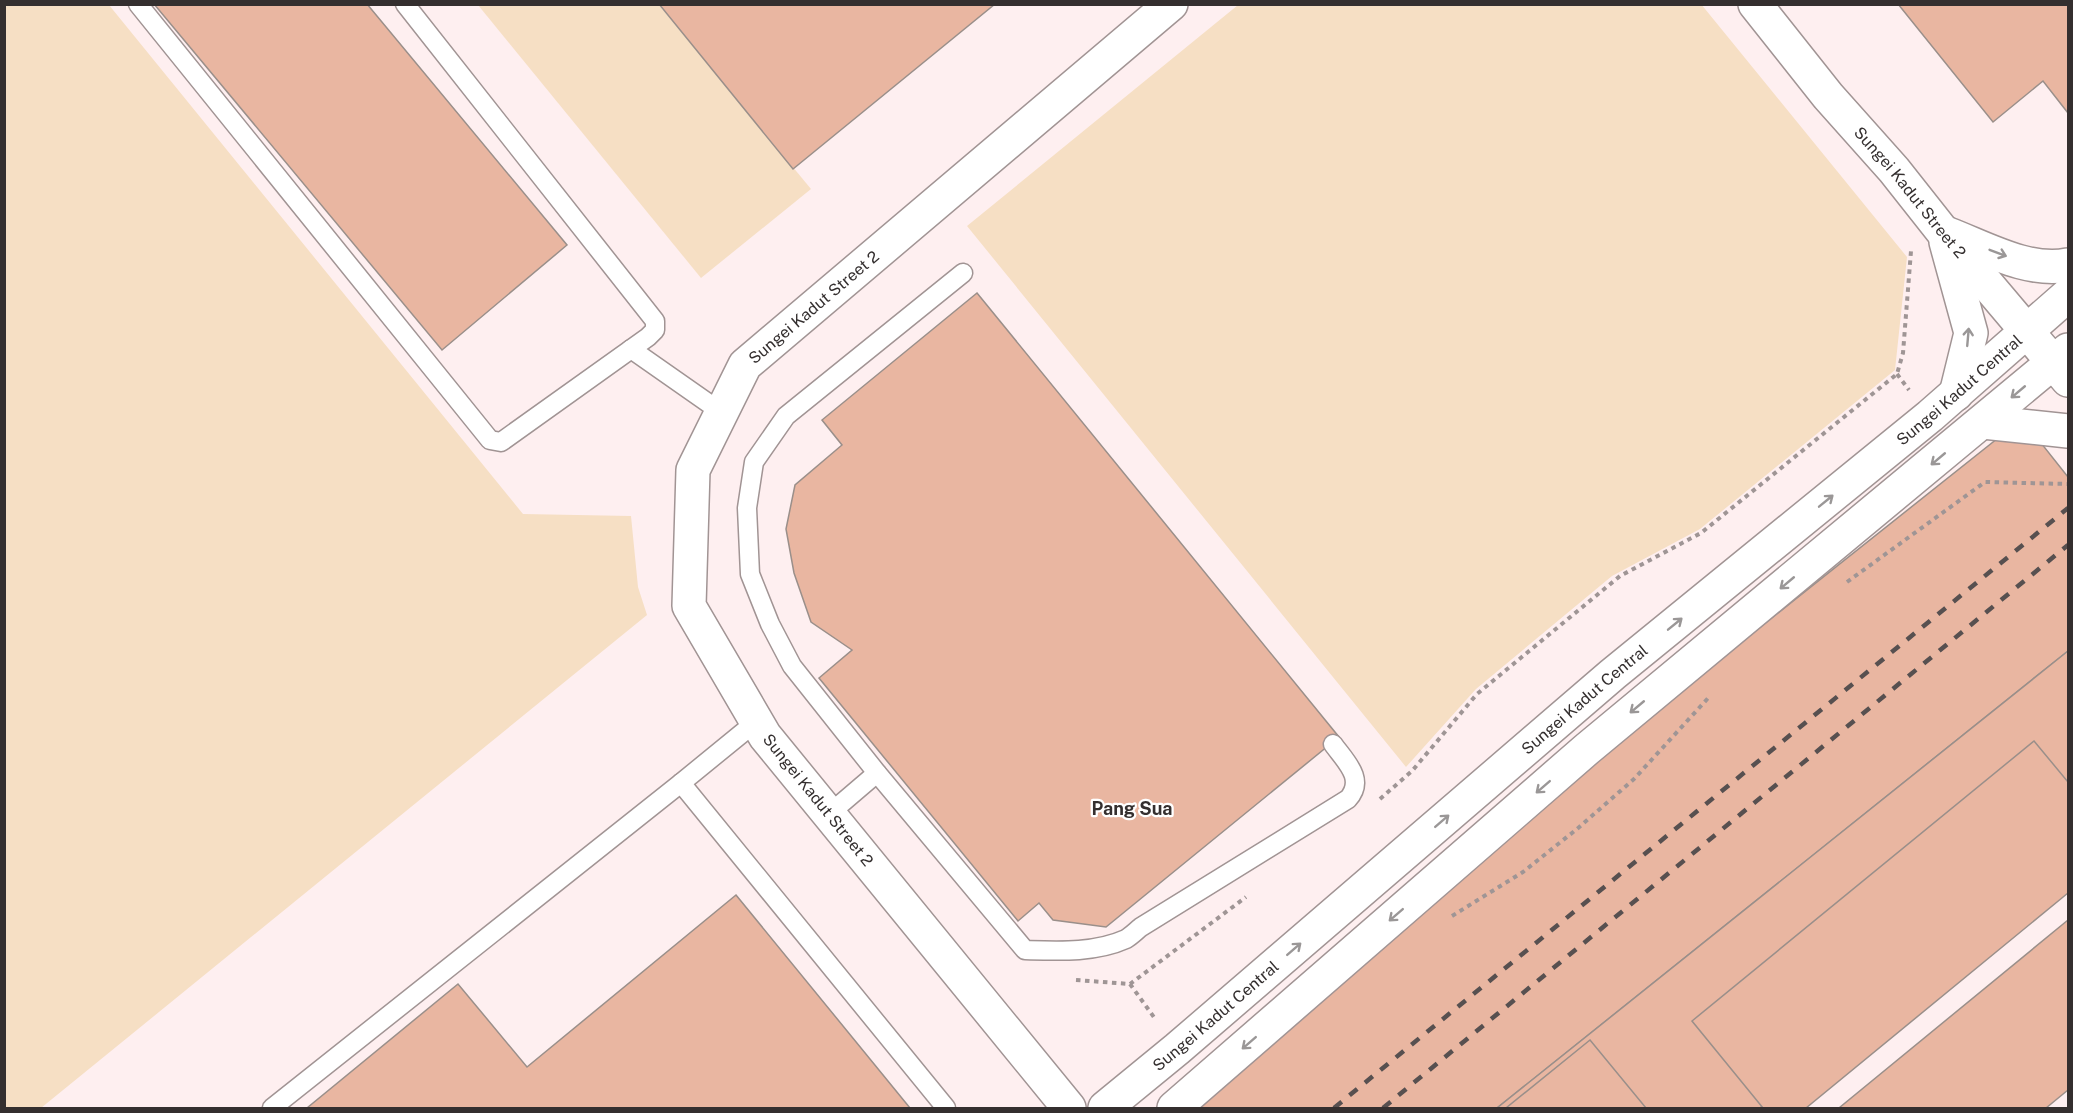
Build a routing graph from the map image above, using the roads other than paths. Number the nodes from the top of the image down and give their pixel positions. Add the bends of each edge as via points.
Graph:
1 (138, 4) edge
2 (405, 4) edge
3 (1171, 4) edge
4 (1755, 4) edge
5 (1941, 229) junction
6 (2068, 265) edge
7 (963, 273) dead end
8 (2068, 295) edge
9 (2028, 330) junction
10 (631, 349) junction
11 (2064, 364) edge
12 (1956, 394) junction
13 (721, 412) junction
14 (1983, 422) junction
15 (2068, 431) edge
16 (757, 720) junction
17 (1333, 744) dead end
18 (877, 772) junction
19 (681, 783) junction
20 (829, 814) junction
21 (1062, 1106) edge
22 (272, 1108) edge
23 (946, 1108) edge
24 (1105, 1108) edge
25 (1174, 1108) edge

1 - 10 lane via 490,440 506,439
2 - 10 lane via 655,321 655,330
3 - 13 street, Sungei Kadut Street 2 via 745,365
4 - 5 street, Sungei Kadut Street 2
5 -> 6 street via 2019,262 2053,268
5 - 9 street, Sungei Kadut Street 2
12 -> 5 street via 1971,333
7 - 18 lane via 786,416 754,462 747,508 750,574 792,666
8 - 9 street, Sungei Kadut Central
9 - 11 street, Sungei Kadut Street 2
9 - 12 street, Sungei Kadut Central
10 - 13 lane
11 -> 14 street
24 -> 12 street, Sungei Kadut Central via 1613,675
13 - 16 street, Sungei Kadut Street 2 via 693,470 689,606
14 - 15 street
14 -> 25 street via 1587,749
16 - 19 lane
16 - 20 street, Sungei Kadut Street 2 via 765,736
17 - 18 lane via 1354,774 1356,785 1348,799 1127,939 1061,951 1025,950
18 - 20 lane
19 - 22 lane
19 - 23 lane
20 - 21 street, Sungei Kadut Street 2

